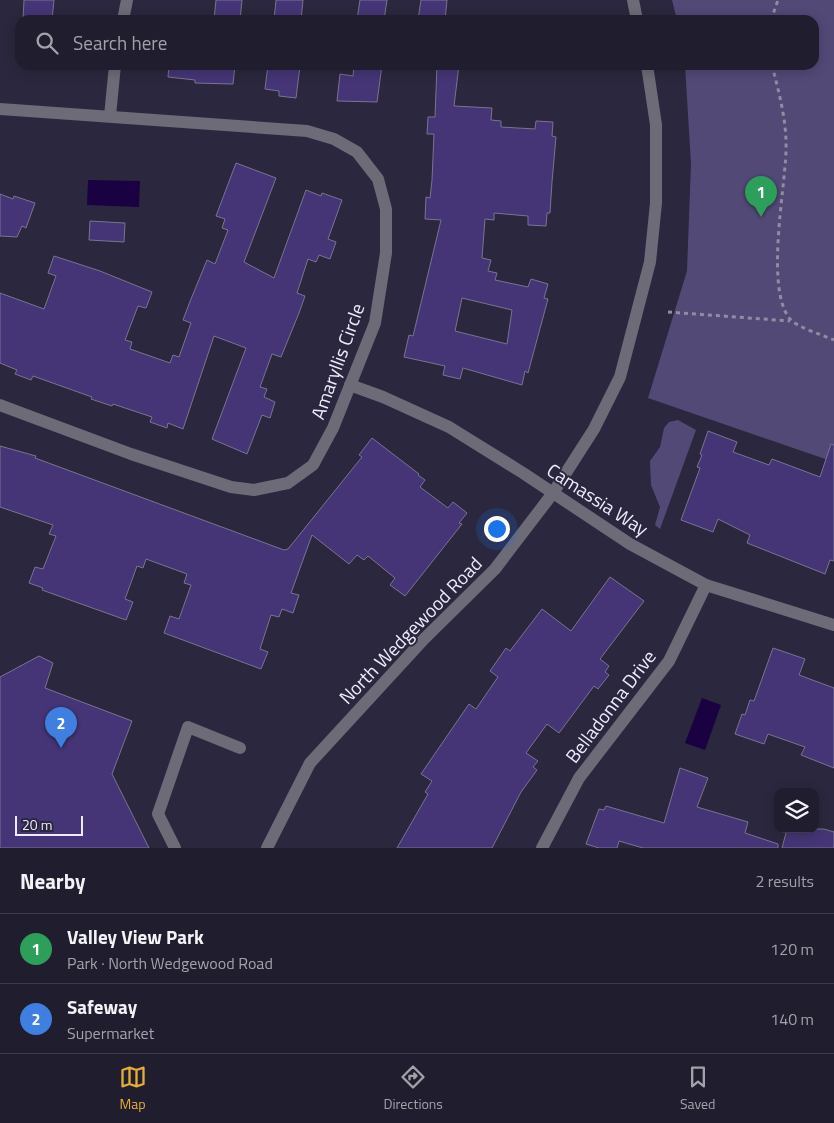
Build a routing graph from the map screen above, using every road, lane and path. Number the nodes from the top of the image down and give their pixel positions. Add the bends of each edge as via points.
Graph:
1 (127, 0) edge
2 (633, 0) edge
3 (778, 0) edge
4 (124, 15) edge
5 (636, 15) edge
6 (773, 15) edge
7 (115, 70) edge
8 (648, 70) edge
9 (773, 70) edge
10 (0, 109) edge
11 (110, 116) junction
12 (668, 312) dead end
13 (791, 321) junction
14 (834, 340) edge
15 (350, 385) junction
16 (0, 405) edge
17 (553, 493) junction
18 (706, 585) junction
19 (834, 625) edge
20 (240, 748) dead end
21 (174, 848) edge
22 (266, 848) edge
23 (542, 848) edge

1 - 4 street
2 - 5 street
3 - 6 path
7 - 11 street
8 - 17 street, North Wedgewood Road via 656,125 656,203 650,262 620,377 594,430
9 - 13 path via 783,115 786,150 778,287 782,307
10 - 11 street, Amaryllis Circle
11 - 15 street, Amaryllis Circle via 307,131 334,139 357,152 378,179 386,209 386,253 375,324
12 - 13 path
13 - 14 path
15 - 16 street, Amaryllis Circle via 333,428 313,465 288,483 254,490 231,487 131,454
15 - 17 street, Camassia Way via 448,427
17 - 18 street, Camassia Way via 630,544
17 - 22 street, North Wedgewood Road via 495,569 424,639 310,763
18 - 19 street, Camassia Way
18 - 23 street, Belladonna Drive via 669,661 579,778
20 - 21 street via 188,726 158,814

